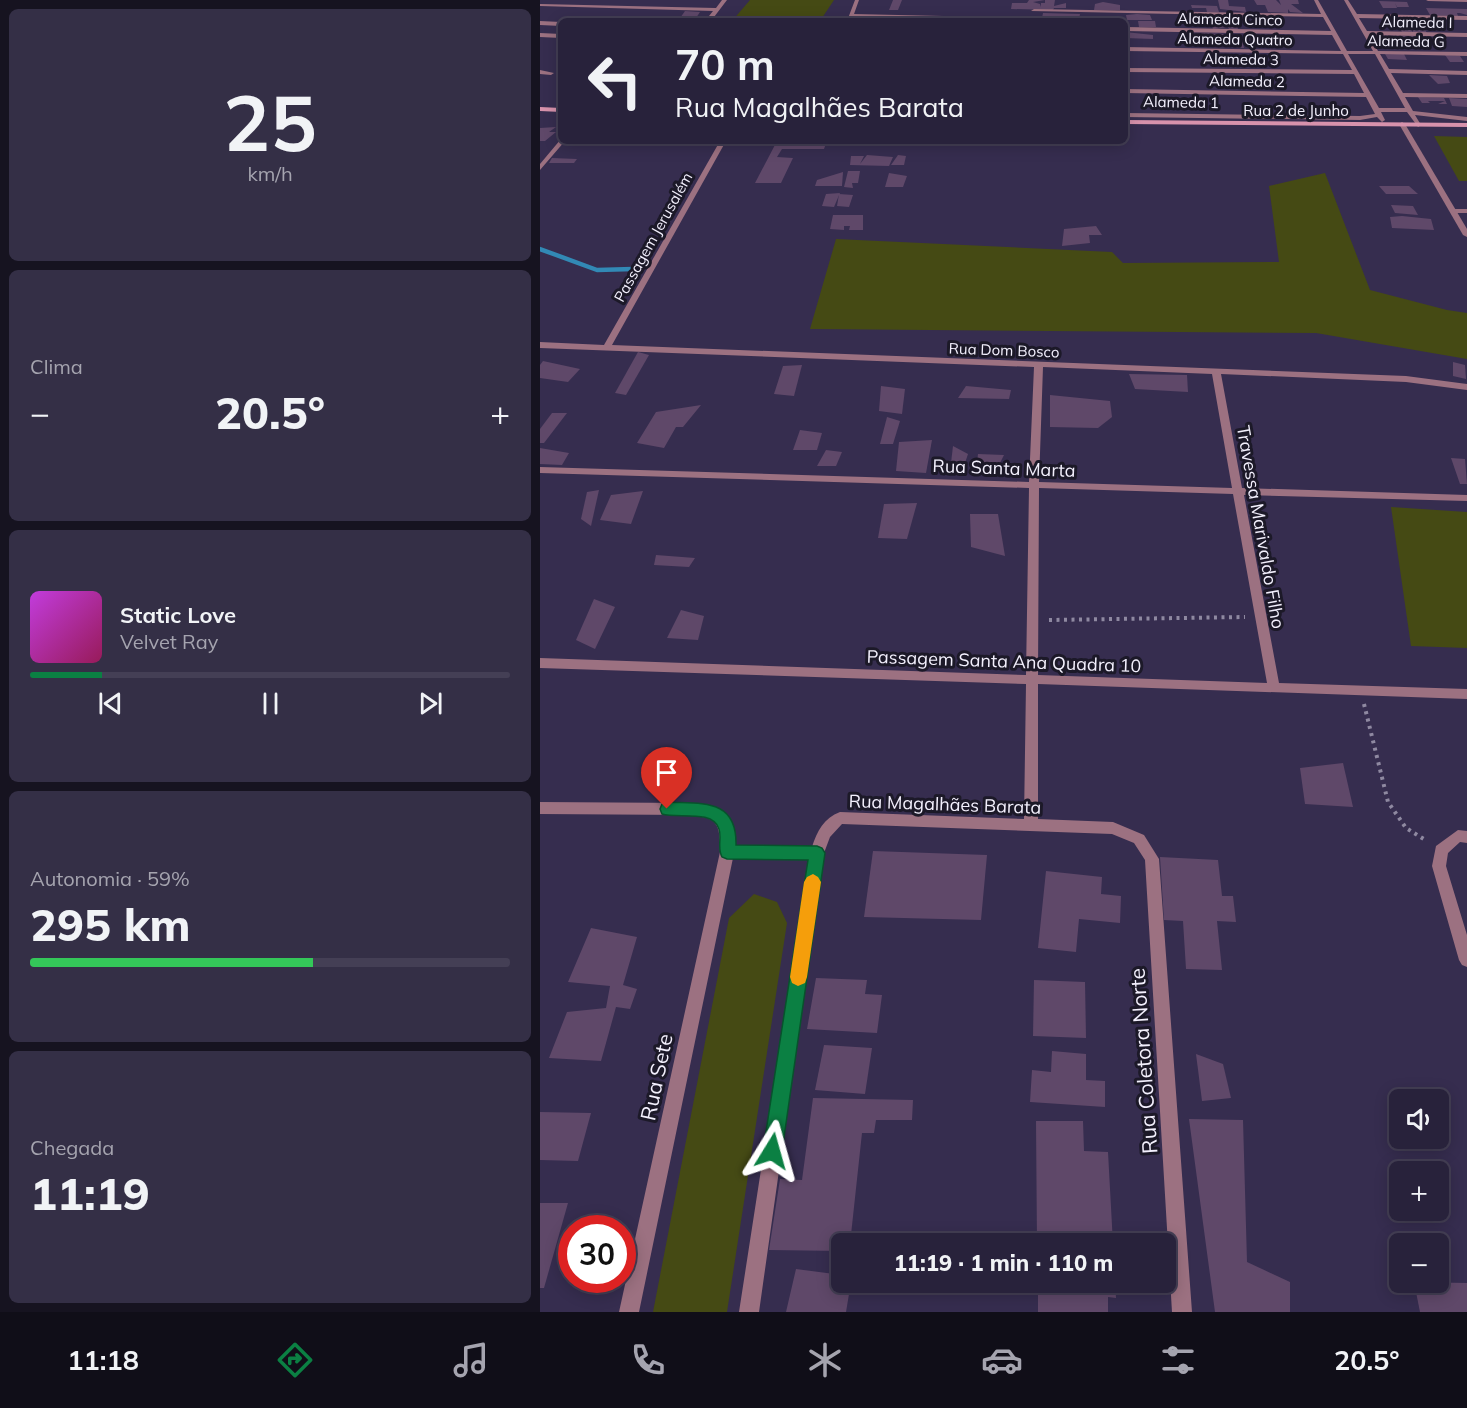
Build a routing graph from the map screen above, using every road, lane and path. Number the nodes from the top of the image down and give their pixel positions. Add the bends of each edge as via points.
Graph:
1 (547, 0) edge
2 (725, 0) edge
3 (857, 0) edge
4 (1316, 0) edge
5 (1346, 0) edge
6 (1428, 0) edge
7 (1467, 1) edge
8 (540, 4) edge
9 (717, 10) junction
10 (1034, 11) dead end
11 (852, 15) junction
12 (1325, 16) junction
13 (1356, 16) junction
14 (986, 17) dead end
15 (710, 18) edge
16 (850, 18) edge
17 (1467, 18) edge
18 (540, 23) edge
19 (558, 24) edge
20 (1128, 29) edge
21 (1335, 33) junction
22 (1366, 33) junction
23 (540, 35) edge
24 (1467, 35) edge
25 (558, 36) edge
26 (1128, 49) edge
27 (1346, 53) junction
28 (1377, 53) junction
29 (1467, 54) edge
30 (1128, 70) edge
31 (1388, 71) junction
32 (540, 72) edge
33 (1356, 72) junction
34 (551, 73) dead end
35 (1467, 73) edge
36 (1128, 91) edge
37 (1369, 95) junction
38 (1401, 95) junction
39 (1467, 96) edge
40 (540, 110) edge
41 (558, 110) edge
42 (1378, 112) junction
43 (1412, 112) junction
44 (1128, 115) edge
45 (1467, 119) edge
46 (1128, 122) edge
47 (1385, 124) junction
48 (1402, 124) junction
49 (1418, 125) junction
50 (1467, 125) edge
51 (560, 144) edge
52 (721, 144) edge
53 (540, 168) edge
54 (1454, 211) junction
55 (1467, 211) edge
56 (1467, 234) edge
57 (540, 345) edge
58 (607, 346) junction
59 (1039, 365) junction
60 (1216, 372) junction
61 (1467, 387) edge
62 (540, 470) edge
63 (1034, 485) junction
64 (1238, 491) junction
65 (1467, 498) edge
66 (1261, 616) junction
67 (1032, 621) junction
68 (540, 663) edge
69 (1031, 680) junction
70 (1274, 688) junction
71 (1361, 692) junction
72 (1467, 694) edge
73 (540, 808) edge
74 (1031, 824) junction
75 (1113, 828) joint
76 (1462, 837) edge
77 (1441, 850) junction
78 (727, 852) junction
79 (817, 853) junction
80 (1467, 960) edge
81 (629, 1312) edge
82 (749, 1312) edge
83 (1182, 1312) edge

1 - 8 street
2 - 9 street
3 - 11 street
4 - 12 street
5 - 13 street
6 - 7 street
8 - 9 street
9 - 15 street
10 - 12 street
11 - 14 street
11 - 16 street
12 - 21 street
13 - 17 street
13 - 22 street
18 - 19 street
20 - 21 street, Alameda Cinco
21 - 27 street
22 - 24 street, Alameda I
22 - 28 street
23 - 25 street
26 - 27 street, Alameda Quatro
27 - 28 street, Alameda G
27 - 33 street
28 - 29 street, Alameda G
28 - 31 street
30 - 33 street, Alameda 3
31 - 35 street
31 - 38 street
32 - 34 street
33 - 37 street
36 - 37 street, Alameda 2
37 - 42 street
38 - 39 street
38 - 43 street
40 - 41 street
42 - 43 street, Alameda 1
42 - 44 street, Alameda 1 via 1360,118
42 - 47 street
43 - 45 street, Alameda 1
43 - 49 street
46 - 47 street, Rua 2 de Junho
47 - 48 street, Rua 2 de Junho
48 - 49 street, Rua 2 de Junho
48 - 54 street
49 - 50 street, Rua 2 de Junho
51 - 53 street
52 - 58 street, Passagem Jerusalém
54 - 55 street
54 - 56 street
57 - 58 street, Rua Dom Bosco
58 - 59 street, Rua Dom Bosco
59 - 60 street, Rua Dom Bosco
59 - 63 street
60 - 61 street, Rua Dom Bosco via 1406,379
60 - 64 street, Travessa Marivaldo Filho
62 - 63 street, Rua Santa Marta
63 - 64 street, Rua Santa Marta
63 - 67 street
64 - 65 street, Rua Santa Marta
64 - 66 street, Travessa Marivaldo Filho
66 - 67 path
66 - 70 street, Travessa Marivaldo Filho
67 - 69 street
68 - 69 street, Passagem Santa Ana Quadra 10
69 - 70 street, Passagem Santa Ana Quadra 10
69 - 74 street
70 - 71 street, Passagem Santa Ana Quadra 10
71 - 72 street, Passagem Santa Ana Quadra 10
71 - 77 path via 1388,802 1406,828
73 - 78 street via 713,811 728,831
74 - 75 street, Rua Magalhães Barata
74 - 79 street, Rua Magalhães Barata via 840,818 822,835
75 - 83 street, Rua Coletora Norte via 1139,839 1152,859
76 - 77 street
77 - 80 street via 1439,866
78 - 79 street
78 - 81 street, Rua Sete
79 - 82 street, Rua Magalhães Barata

